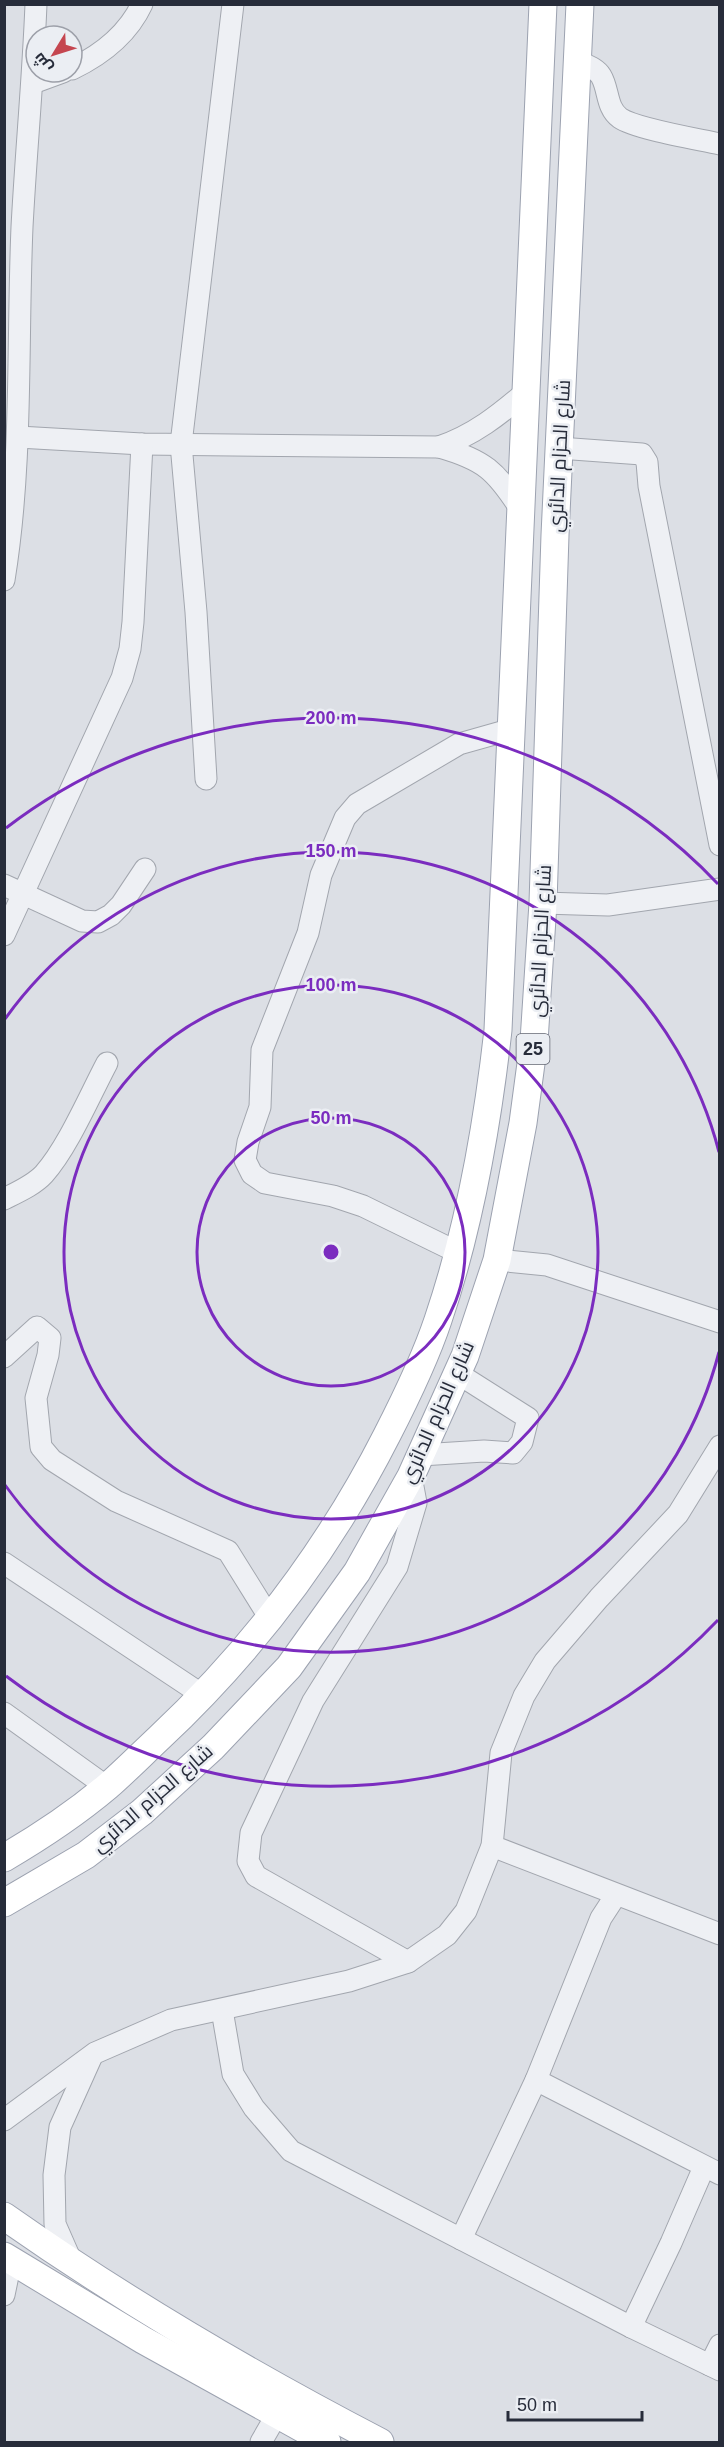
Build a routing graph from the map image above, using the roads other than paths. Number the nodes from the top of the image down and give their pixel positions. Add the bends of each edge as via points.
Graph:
1 (36, 4) edge
2 (142, 4) edge
3 (233, 4) edge
4 (543, 4) edge
5 (580, 4) edge
6 (35, 24) edge
7 (578, 61) junction
8 (84, 62) edge
9 (33, 84) edge
10 (720, 144) edge
11 (13, 226) edge
12 (527, 391) junction
13 (18, 437) junction
14 (142, 444) junction
15 (181, 444) junction
16 (439, 447) junction
17 (559, 448) junction
18 (521, 510) junction
19 (4, 580) edge
20 (512, 729) junction
21 (206, 779) dead end
22 (720, 845) edge
23 (146, 869) dead end
24 (720, 889) edge
25 (14, 890) edge
26 (543, 903) junction
27 (4, 935) edge
28 (107, 1063) dead end
29 (4, 1199) edge
30 (459, 1253) junction
31 (497, 1260) junction
32 (720, 1322) edge
33 (4, 1357) edge
34 (457, 1373) junction
35 (720, 1446) edge
36 (416, 1465) junction
37 (4, 1563) edge
38 (271, 1620) junction
39 (204, 1696) junction
40 (4, 1713) edge
41 (107, 1787) junction
42 (492, 1846) junction
43 (4, 1858) edge
44 (616, 1895) junction
45 (4, 1903) edge
46 (720, 1934) edge
47 (408, 1962) junction
48 (222, 2010) junction
49 (94, 2053) junction
50 (536, 2080) junction
51 (4, 2120) edge
52 (712, 2171) edge
53 (4, 2216) edge
54 (460, 2239) junction
55 (8, 2258) edge
56 (74, 2265) junction
57 (4, 2295) edge
58 (631, 2327) junction
59 (720, 2345) edge
60 (715, 2368) edge
61 (276, 2416) junction
62 (261, 2442) edge
63 (327, 2442) edge
64 (380, 2442) edge

1 - 6 street
2 - 8 street via 125,31
3 - 15 street
4 - 12 main road, شارع الحزام الدائري / 25
5 - 7 main road, شارع الحزام الدائري / 25
7 - 10 street via 602,77 611,106 620,118
7 - 17 main road, شارع الحزام الدائري / 25
9 - 11 street
11 - 13 street
12 - 16 street via 488,424
12 - 18 main road, شارع الحزام الدائري / 25
13 - 14 street
13 - 19 street
14 - 15 street
14 - 25 street via 133,622 122,678
15 - 16 street
15 - 21 street
16 - 18 street via 466,455 492,470
17 - 22 street via 642,454 647,462
17 - 26 main road, شارع الحزام الدائري / 25
18 - 20 main road, شارع الحزام الدائري / 25
20 - 30 main road, شارع الحزام الدائري / 25 via 498,1030 481,1153
20 - 30 street via 459,744 357,804 345,818 321,875 308,933 262,1050 260,1107 245,1160 252,1174 265,1183 363,1206
23 - 25 street via 121,905 98,922 82,921
24 - 26 street via 608,905
25 - 27 street
26 - 31 main road, شارع الحزام الدائري / 25 via 524,1123
28 - 29 street via 43,1175
30 - 38 main road, شارع الحزام الدائري / 25 via 404,1403 363,1482
31 - 32 street via 547,1265
31 - 34 main road, شارع الحزام الدائري / 25
33 - 38 street via 37,1326 50,1338 36,1398 41,1447 52,1460 116,1501 228,1551
34 - 36 main road, شارع الحزام الدائري / 25
34 - 36 street via 528,1418 522,1443 513,1454 484,1451
35 - 42 street via 678,1514 545,1661 524,1696 501,1753
36 - 45 main road, شارع الحزام الدائري / 25 via 357,1572 289,1667 142,1812 86,1855
36 - 47 street via 416,1503 397,1567 313,1701 251,1833 248,1861 256,1876
37 - 39 street
38 - 39 main road, شارع الحزام الدائري / 25
39 - 41 main road, شارع الحزام الدائري / 25
40 - 41 street
41 - 43 main road, شارع الحزام الدائري / 25
42 - 44 street
42 - 47 street via 466,1911 447,1935
44 - 46 street
44 - 50 street via 602,1918
47 - 48 street via 349,1982
48 - 49 street via 171,2020
48 - 54 street via 233,2074 254,2108 291,2151
49 - 51 street
49 - 56 street via 60,2127 54,2175 55,2224
50 - 52 street
50 - 54 street
52 - 58 street via 671,2243
53 - 56 main road
54 - 58 street
55 - 57 street
55 - 61 main road
56 - 64 main road via 230,2362
58 - 60 street
59 - 60 street
61 - 62 street
61 - 63 main road

